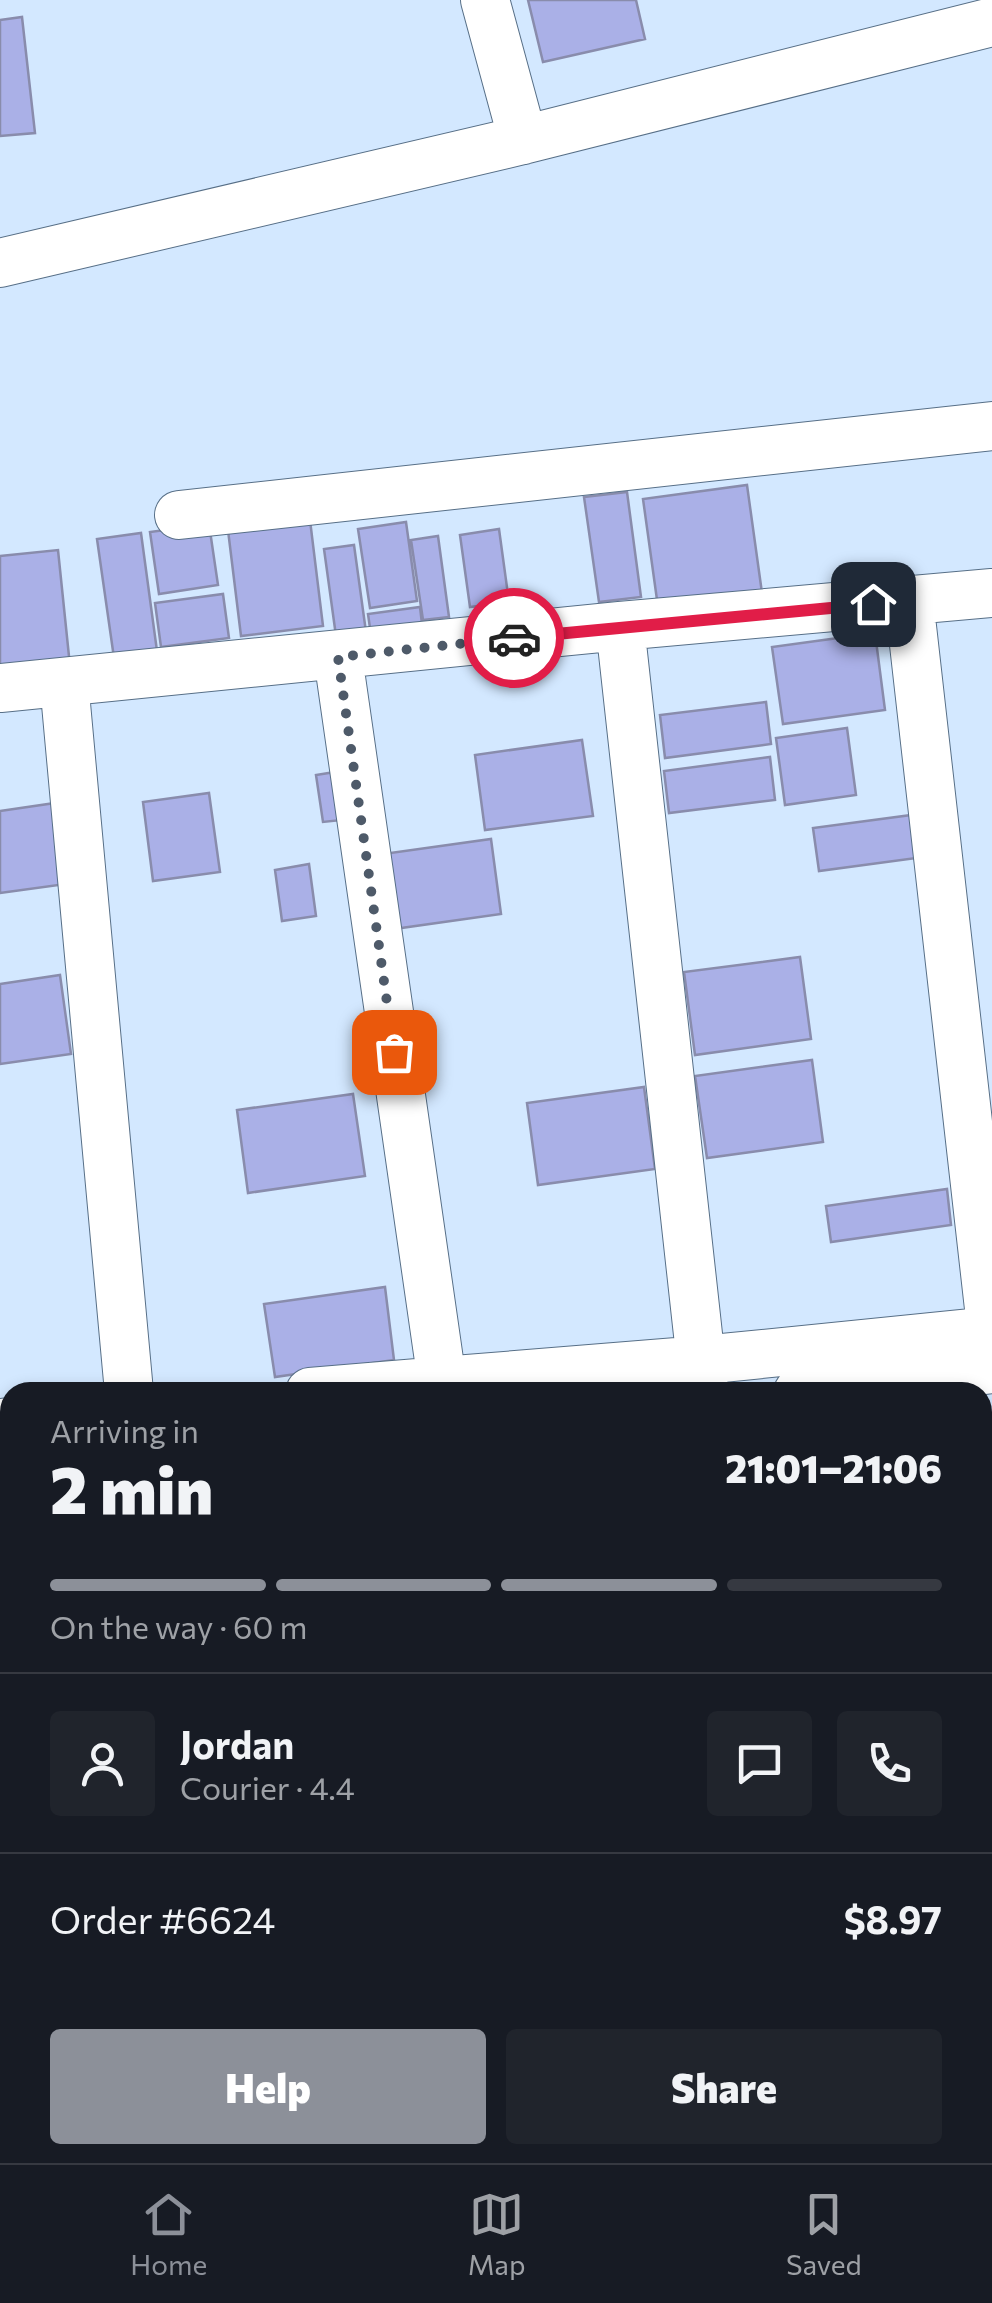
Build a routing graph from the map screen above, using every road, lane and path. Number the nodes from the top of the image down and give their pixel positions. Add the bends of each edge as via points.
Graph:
1 (485, 0) edge
2 (992, 22) edge
3 (523, 140) junction
4 (0, 263) edge
5 (992, 426) edge
6 (179, 514) dead end
7 (992, 593) edge
8 (910, 600) junction
9 (620, 626) junction
10 (338, 657) junction
11 (64, 682) junction
12 (0, 688) edge
13 (992, 1332) edge
14 (992, 1368) edge
15 (703, 1376) edge
16 (442, 1381) junction
17 (128, 1382) edge
18 (430, 1382) edge
19 (879, 1382) edge

1 - 3 street
2 - 3 street
3 - 4 street
5 - 6 street
7 - 8 street
8 - 9 street
8 - 13 street
9 - 10 street
9 - 15 street
10 - 11 street
10 - 16 street
11 - 12 street
11 - 17 street
13 - 15 street
14 - 19 street
15 - 16 street
16 - 18 street

